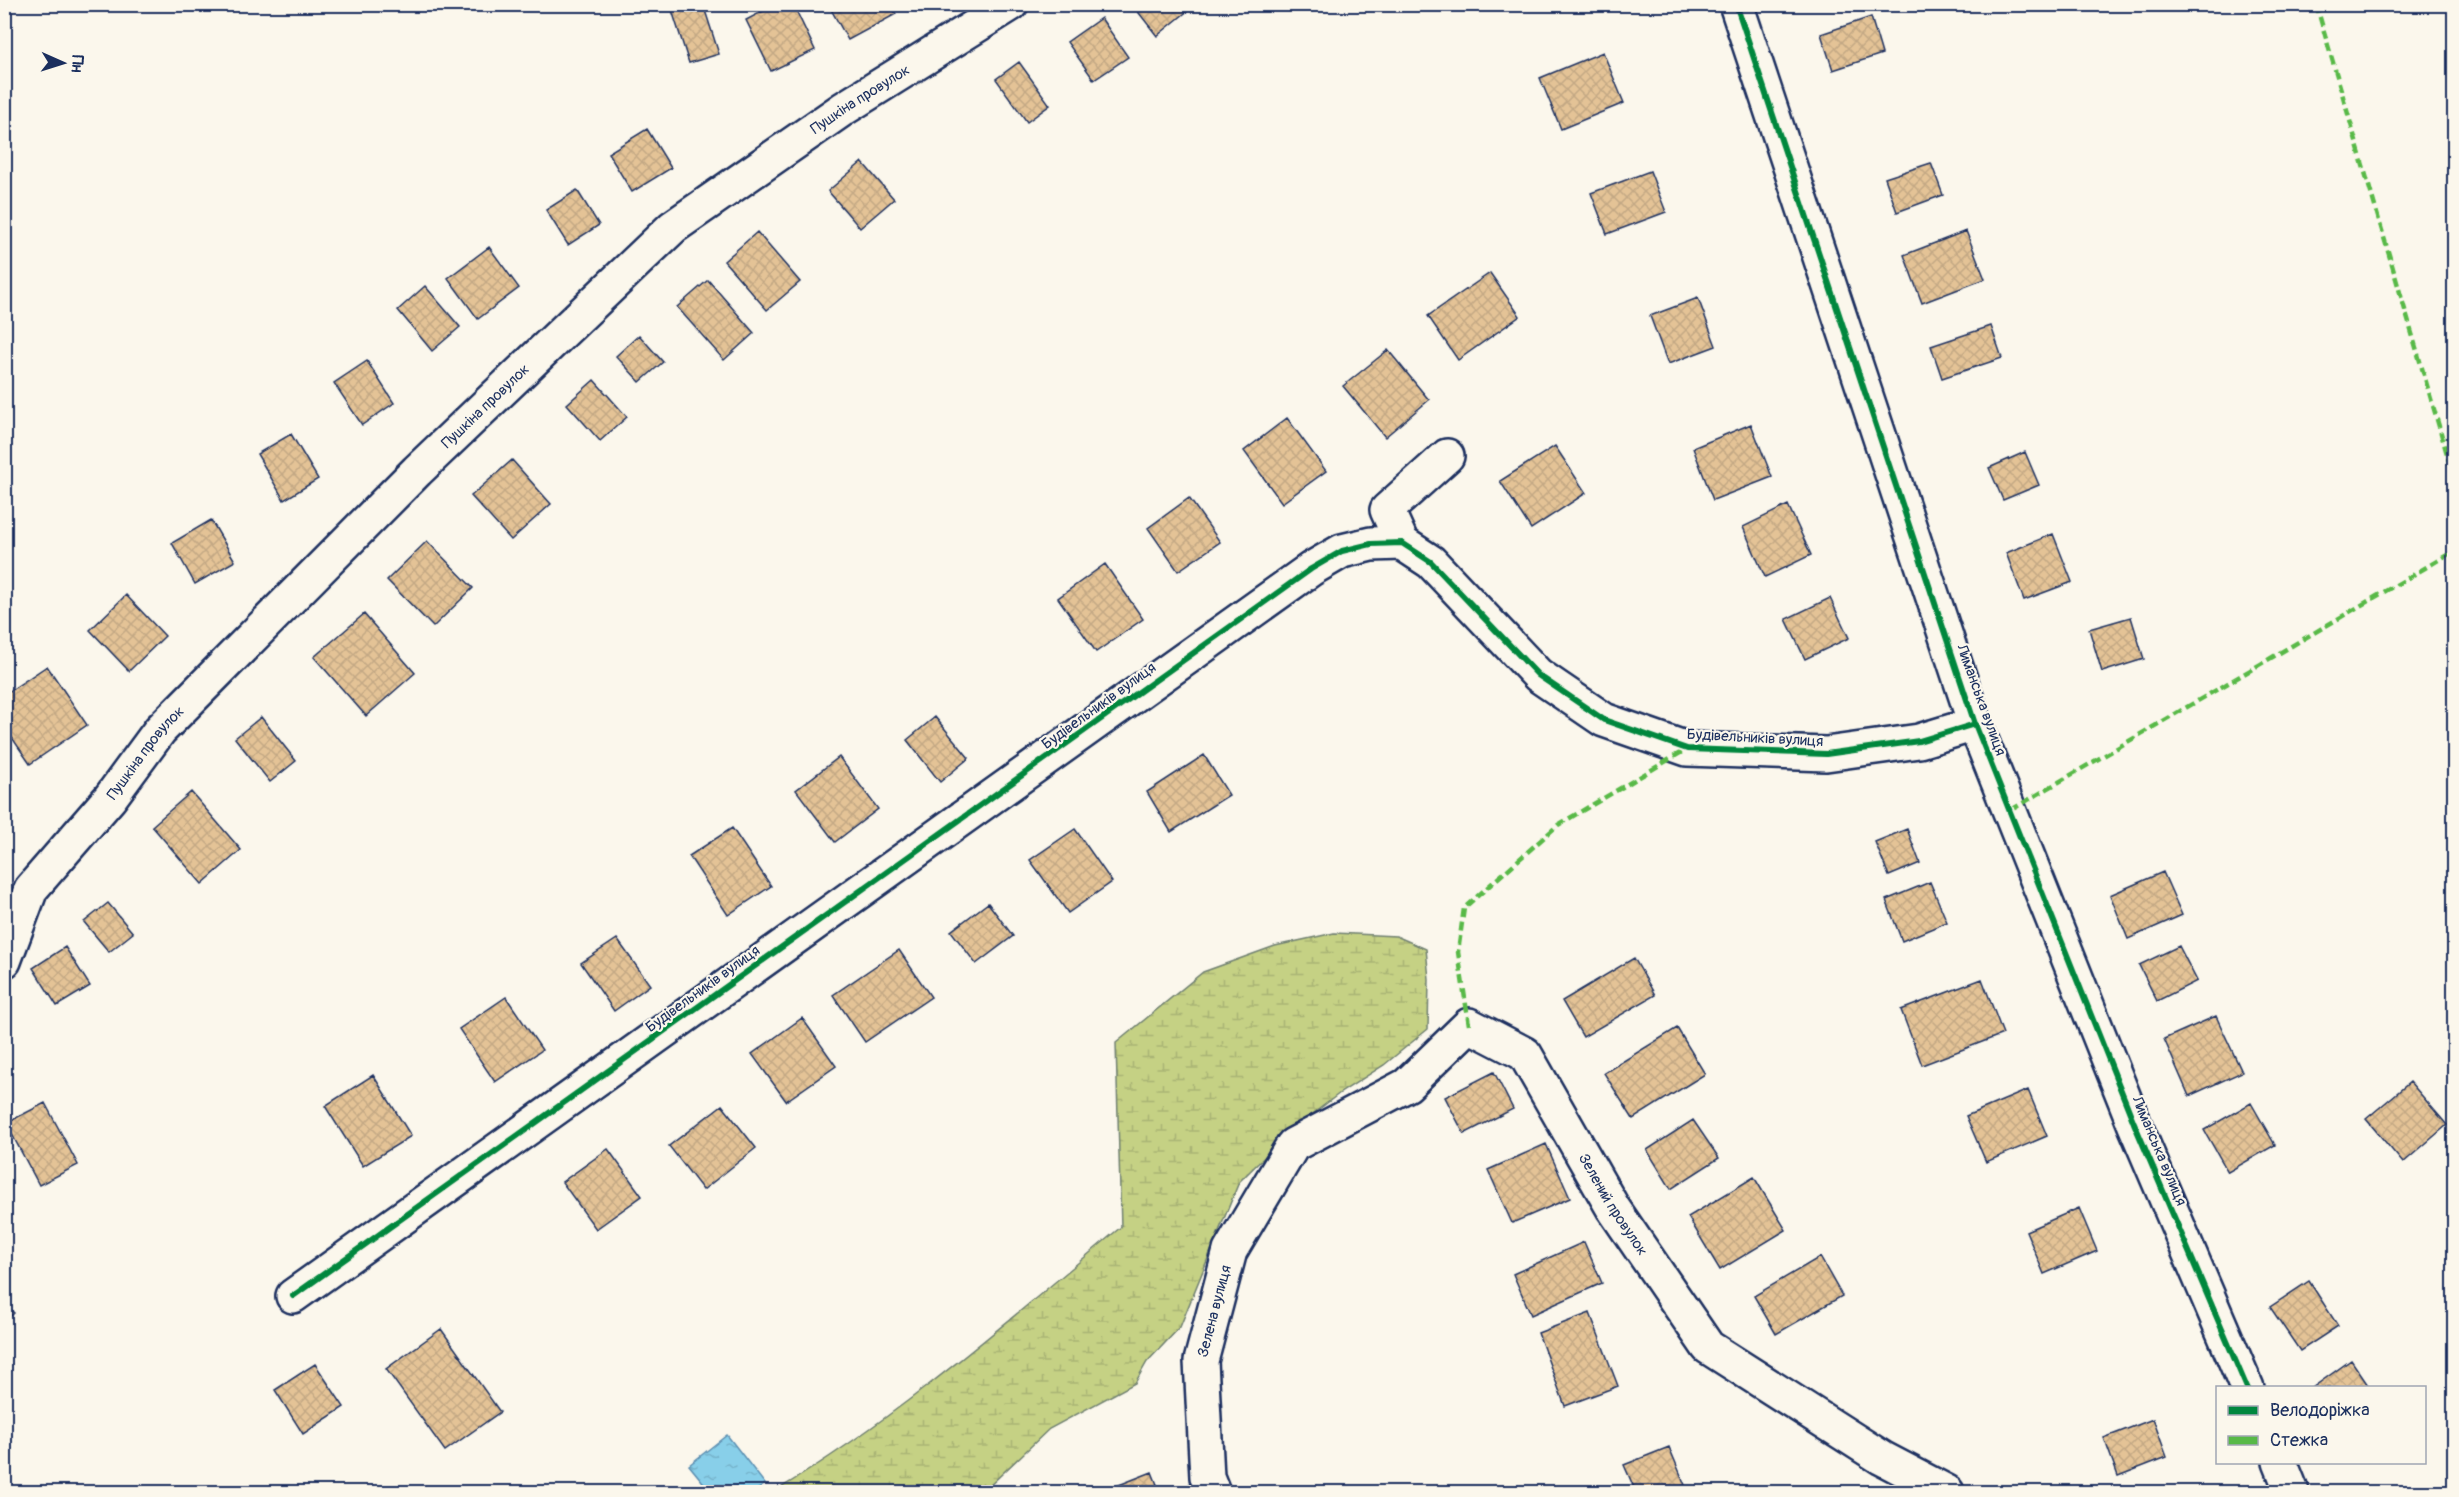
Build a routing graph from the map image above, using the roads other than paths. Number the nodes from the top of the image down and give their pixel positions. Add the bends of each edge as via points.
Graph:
1 (1011, 4) edge
2 (1736, 4) edge
3 (1448, 456) dead end
4 (1402, 543) junction
5 (1975, 724) junction
6 (30, 889) junction
7 (4, 913) edge
8 (4, 961) edge
9 (1293, 1145) joint
10 (293, 1296) dead end
11 (2246, 1386) edge
12 (2281, 1464) edge
13 (1214, 1492) edge
14 (1947, 1492) edge
15 (2292, 1492) edge

1 - 6 street, Пушкіна провулок via 843,109 673,227 417,471 160,730 110,798
2 - 5 street, Лиманська вулиця
3 - 4 street via 1387,510
4 - 5 street, Будівельників вулиця via 1431,562 1538,675 1604,720 1687,749 1826,754 1919,741
4 - 10 street, Будівельників вулиця via 1371,544 1342,551 1311,569
5 - 11 street, Лиманська вулиця via 2134,1123
6 - 7 street, Пушкіна провулок
6 - 8 street, Пушкіна провулок
9 - 13 street, Зелена вулиця via 1230,1251 1201,1362 1207,1477
9 - 14 street, Зелений провулок via 1407,1085 1469,1025 1525,1054 1614,1208 1708,1347 1882,1458
12 - 15 street

